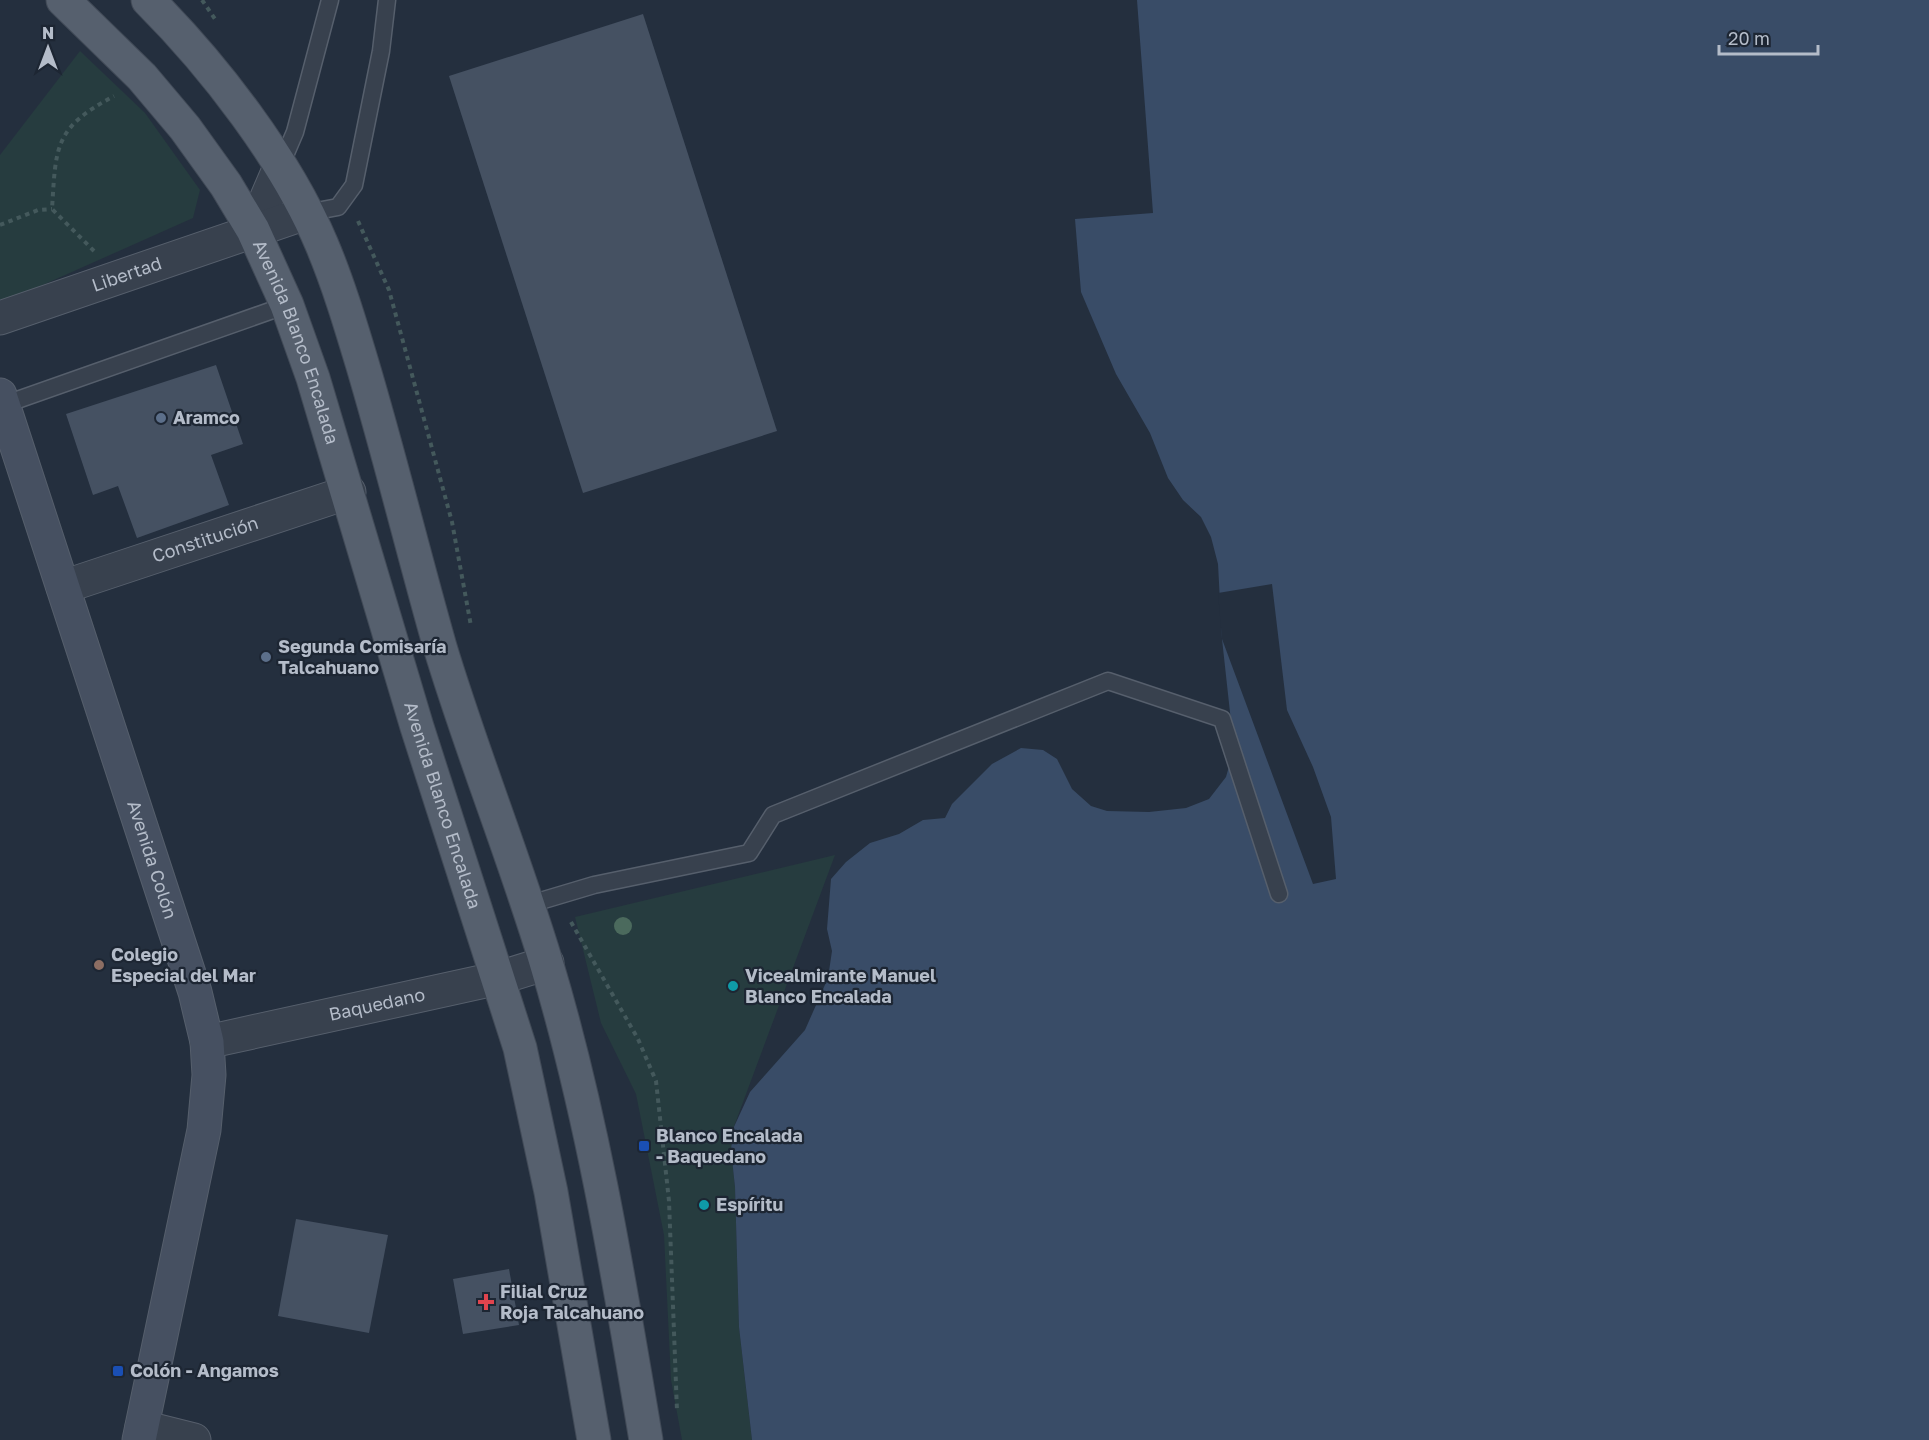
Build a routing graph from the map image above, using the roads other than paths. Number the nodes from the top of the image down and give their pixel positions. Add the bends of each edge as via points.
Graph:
1 (63, 0) edge
2 (148, 0) edge
3 (330, 0) edge
4 (387, 0) edge
5 (280, 167) junction
6 (306, 213) junction
7 (253, 230) junction
8 (287, 305) junction
9 (0, 318) edge
10 (2, 400) edge
11 (349, 492) junction
12 (63, 587) junction
13 (1279, 894) dead end
14 (527, 904) junction
15 (547, 963) junction
16 (499, 978) junction
17 (207, 1042) junction
18 (141, 1434) edge
19 (194, 1440) edge
20 (594, 1440) edge
21 (646, 1440) edge

1 - 7 main road, Avenida Blanco Encalada via 142,77 185,128
2 - 5 main road via 203,60
3 - 5 lane via 295,132
4 - 6 lane via 381,51 354,185 339,207
5 - 6 main road
5 - 7 street
6 - 7 street, Libertad
6 - 14 main road via 332,269 356,344 447,668
7 - 8 main road, Avenida Blanco Encalada
7 - 9 street, Libertad
8 - 10 lane
8 - 11 main road, Avenida Blanco Encalada
10 - 12 main road, Avenida Colón
11 - 12 street, Constitución
11 - 16 main road, Avenida Blanco Encalada via 417,727
12 - 17 main road, Avenida Colón via 195,992
13 - 14 lane via 1222,719 1108,681 773,815 749,853 594,885
14 - 15 main road
15 - 16 street, Baquedano
15 - 21 main road via 604,1207
16 - 17 street, Baquedano
16 - 20 main road, Avenida Blanco Encalada via 537,1125
17 - 18 main road, Avenida Colón via 209,1075 204,1130
18 - 19 street

